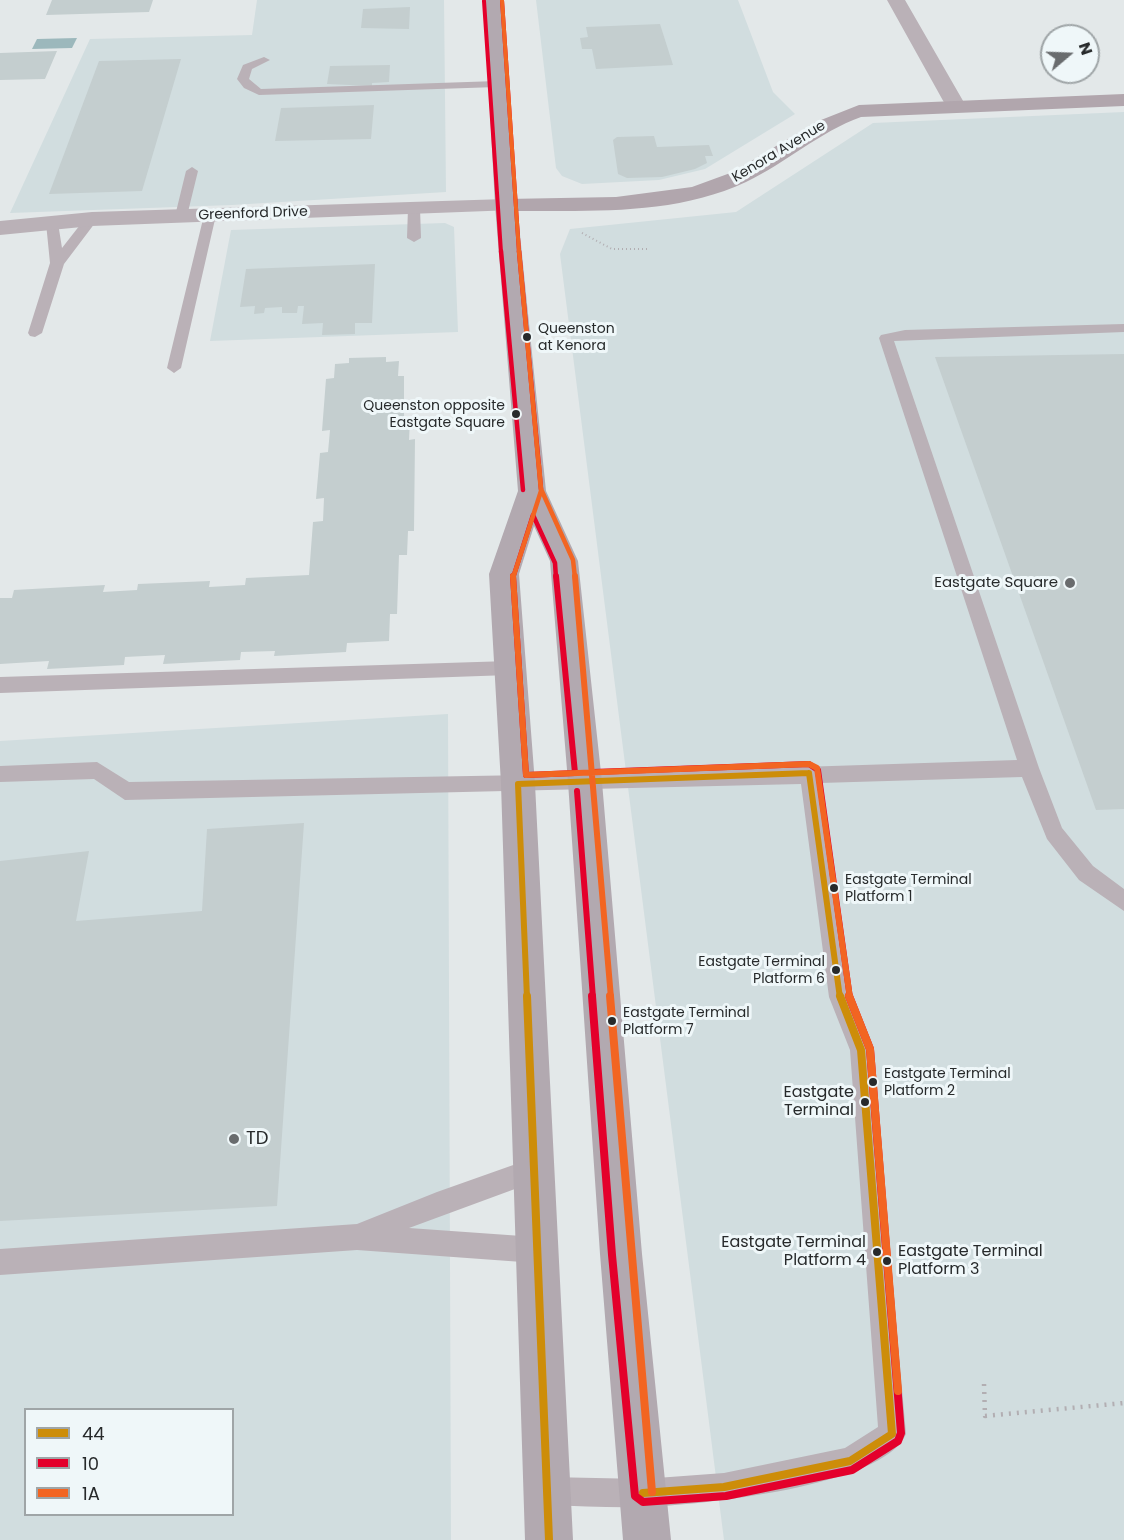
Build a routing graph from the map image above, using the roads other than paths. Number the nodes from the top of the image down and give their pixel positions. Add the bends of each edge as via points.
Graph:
1 (492, 0) edge
2 (897, 0) edge
3 (264, 60) dead end
4 (497, 84) junction
5 (1124, 100) edge
6 (956, 106) junction
7 (192, 171) dead end
8 (506, 205) junction
9 (414, 208) junction
10 (181, 216) junction
11 (210, 216) junction
12 (92, 219) junction
13 (52, 223) junction
14 (0, 228) edge
15 (414, 238) dead end
16 (57, 263) junction
17 (1124, 328) edge
18 (35, 333) dead end
19 (174, 368) dead end
20 (532, 491) junction
21 (509, 668) junction
22 (0, 685) edge
23 (1029, 768) junction
24 (0, 774) edge
25 (809, 774) junction
26 (585, 782) junction
27 (518, 784) junction
28 (1124, 901) edge
29 (533, 1170) junction
30 (357, 1237) junction
31 (536, 1250) junction
32 (0, 1262) edge
33 (548, 1491) junction
34 (643, 1493) junction
35 (549, 1540) edge
36 (647, 1540) edge

1 - 4 main road
2 - 6 street
3 - 4 lane via 247,67 243,79 259,92
4 - 8 main road
5 - 6 street, Kenora Avenue
6 - 8 street, Kenora Avenue via 881,109 833,119 745,173 698,192 653,200
7 - 10 lane
8 - 9 street, Greenford Drive
8 - 20 main road
9 - 11 street, Greenford Drive
9 - 15 lane
10 - 11 street, Greenford Drive
10 - 12 street, Greenford Drive
11 - 19 lane
12 - 13 street, Greenford Drive
12 - 16 lane
13 - 14 street, Greenford Drive
13 - 16 lane
16 - 18 lane
17 - 23 lane via 905,334 886,338
20 - 21 main road via 504,574
20 - 26 main road via 564,561
21 - 22 lane
21 - 27 main road
23 - 25 lane
23 - 28 lane via 1054,833 1086,873
24 - 27 lane via 97,770 124,791
25 - 26 lane
25 - 34 lane via 840,997 861,1050 892,1434 850,1461 724,1487
26 - 27 lane
26 - 34 main road
27 - 29 main road
29 - 30 lane
29 - 31 main road
30 - 31 lane
30 - 32 lane
31 - 33 main road
33 - 34 lane
33 - 35 main road
34 - 36 main road

